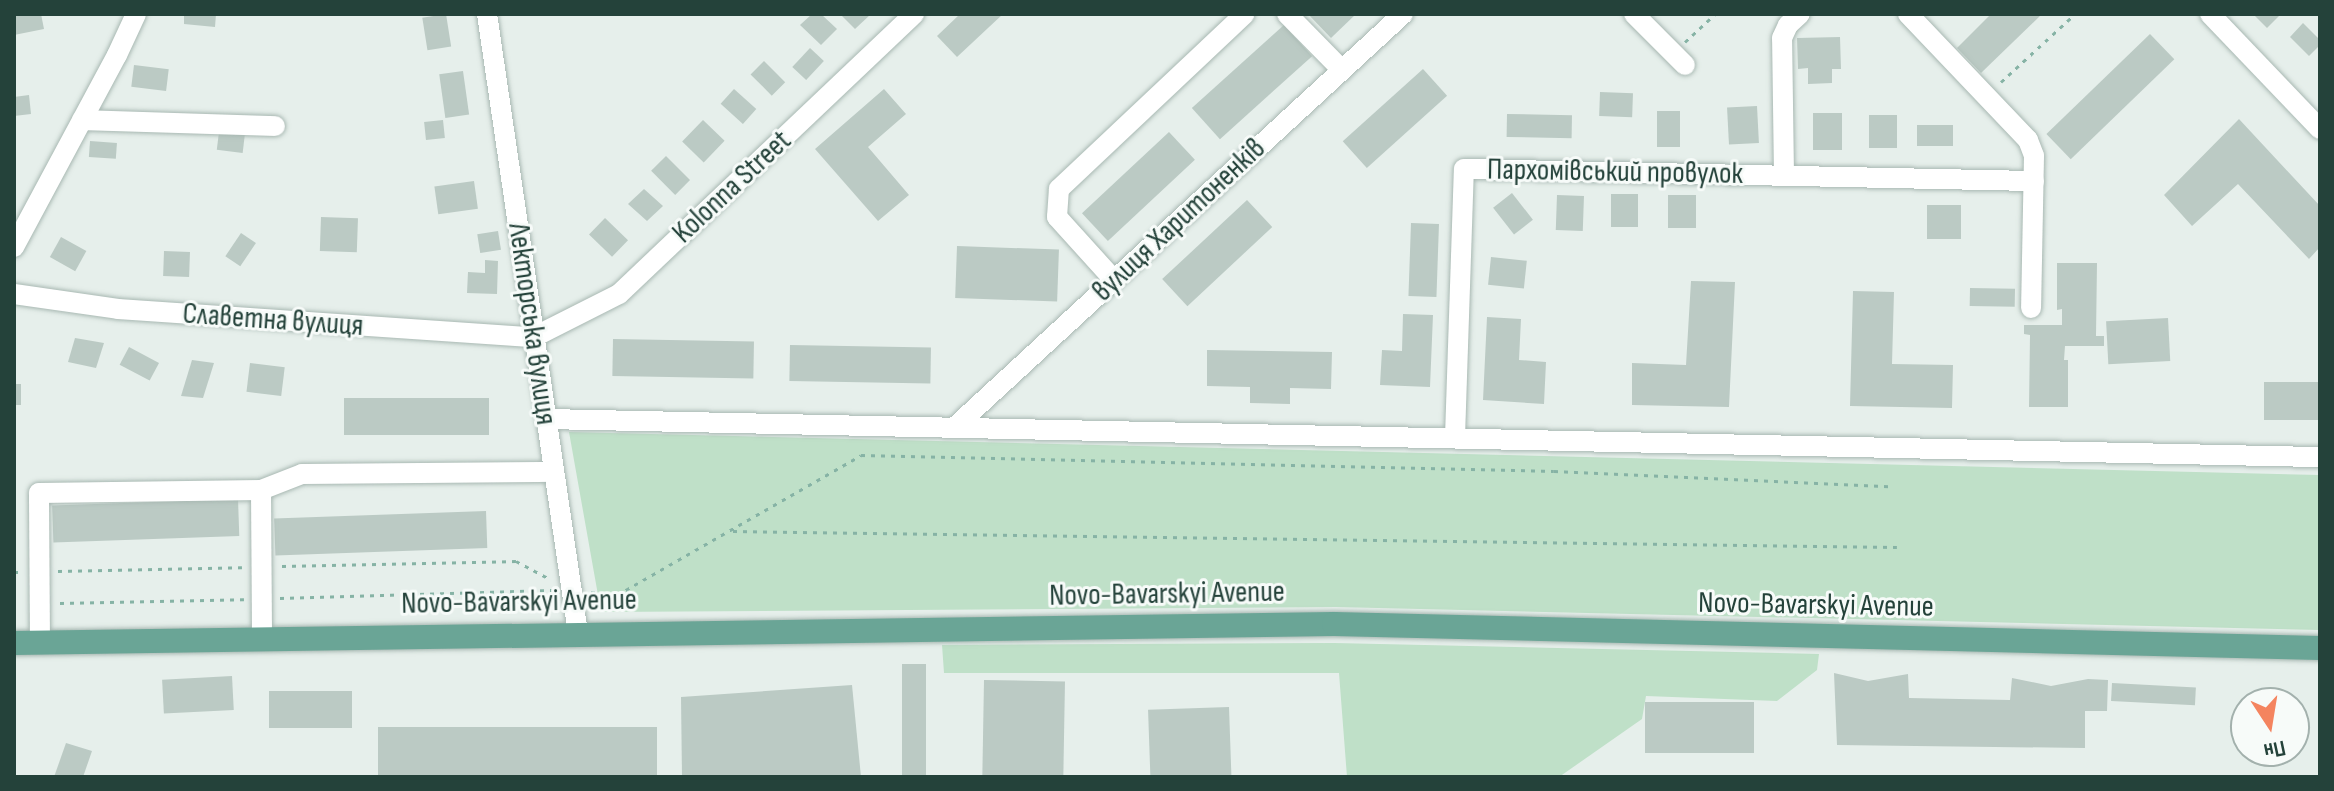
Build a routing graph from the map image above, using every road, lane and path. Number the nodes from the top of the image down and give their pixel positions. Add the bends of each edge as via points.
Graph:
1 (136, 14) edge
2 (487, 14) edge
3 (914, 14) edge
4 (1245, 14) edge
5 (1287, 14) edge
6 (1403, 14) edge
7 (1634, 14) edge
8 (1715, 14) edge
9 (1800, 14) edge
10 (1908, 14) edge
11 (2075, 14) edge
12 (2210, 14) edge
13 (1679, 59) joint
14 (1342, 70) junction
15 (1986, 97) junction
16 (82, 120) junction
17 (275, 126) dead end
18 (2320, 129) edge
19 (1784, 176) junction
20 (2034, 181) junction
21 (14, 247) edge
22 (1114, 280) junction
23 (14, 294) edge
24 (2031, 308) dead end
25 (534, 337) junction
26 (546, 419) junction
27 (956, 426) junction
28 (1455, 437) junction
29 (2320, 457) edge
30 (554, 472) junction
31 (1889, 486) dead end
32 (261, 490) junction
33 (729, 531) junction
34 (1897, 547) dead end
35 (262, 567) junction
36 (40, 571) junction
37 (14, 572) edge
38 (571, 590) junction
39 (610, 595) junction
40 (262, 599) junction
41 (40, 603) junction
42 (612, 614) dead end
43 (578, 633) junction
44 (262, 639) junction
45 (40, 642) junction
46 (14, 643) edge
47 (2320, 648) edge

1 - 16 street
2 - 25 street, Лекторська вулиця
3 - 25 street, Kolonna Street via 619,294
4 - 22 street via 1059,189 1057,217
5 - 14 street
6 - 14 street, вулиця Харитоненків
7 - 13 street
8 - 13 path
9 - 19 street via 1782,38
10 - 15 street
11 - 15 path
12 - 18 street
14 - 22 street, вулиця Харитоненків
15 - 20 street via 2028,140
16 - 17 street
16 - 21 street
19 - 20 street, Пархомівський провулок
19 - 28 street, Пархомівський провулок via 1464,169
20 - 24 street
22 - 27 street, вулиця Харитоненків
23 - 25 street, Славетна вулиця via 118,309
25 - 26 street, Лекторська вулиця
26 - 27 street
26 - 30 street, Лекторська вулиця
27 - 28 street
28 - 29 street
30 - 32 street via 302,474
30 - 38 street, Лекторська вулиця
31 - 33 path via 1554,471 861,455
32 - 35 street
32 - 36 street via 39,493
33 - 34 path
33 - 39 path
35 - 36 path
35 - 38 path via 516,561
35 - 40 street
36 - 37 path
36 - 41 street
38 - 39 path
38 - 40 path
38 - 43 street, Лекторська вулиця
39 - 42 path
40 - 41 path
40 - 44 street
41 - 45 street
43 - 44 main road, Novo-Bavarskyi Avenue
43 - 47 main road, Novo-Bavarskyi Avenue via 1334,624
44 - 45 main road, Novo-Bavarskyi Avenue
45 - 46 main road, Novo-Bavarskyi Avenue

